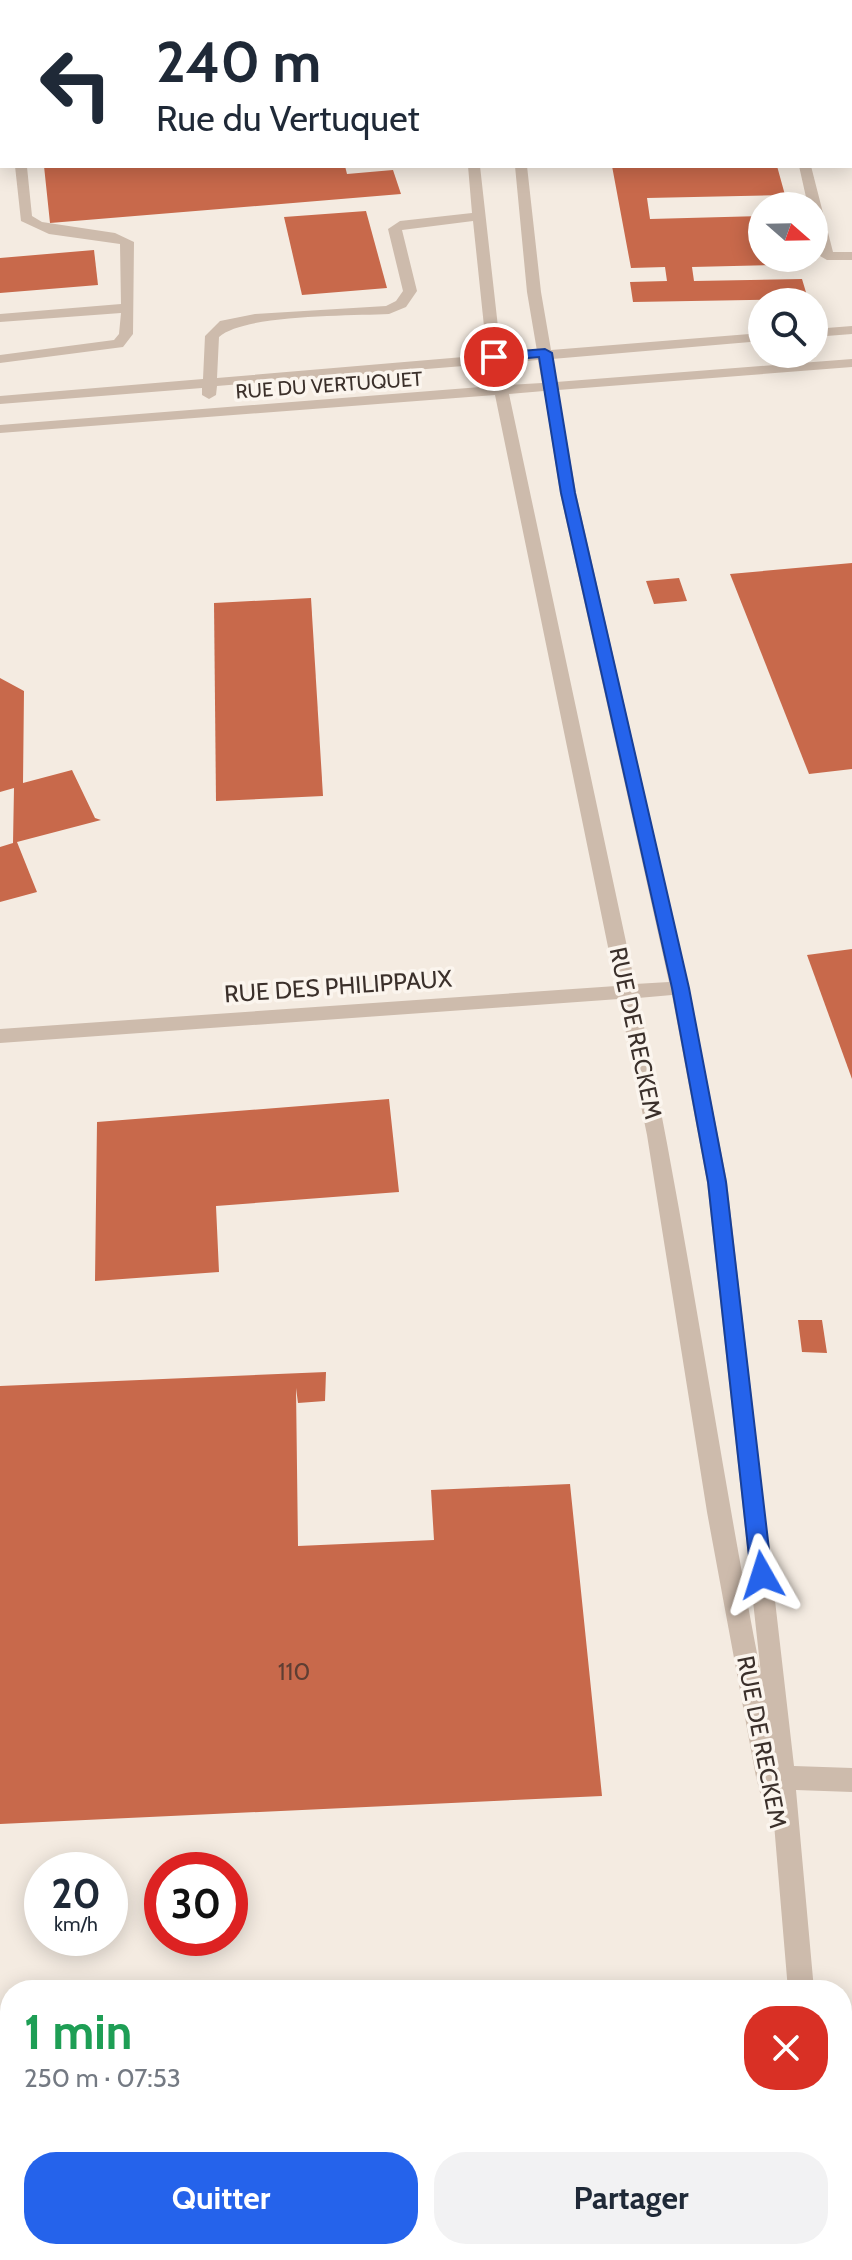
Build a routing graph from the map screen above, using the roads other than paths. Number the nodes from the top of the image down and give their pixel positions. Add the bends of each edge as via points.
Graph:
1 (21, 168) edge
2 (474, 168) edge
3 (521, 168) edge
4 (805, 168) edge
5 (478, 216) junction
6 (852, 256) edge
7 (128, 308) junction
8 (0, 318) edge
9 (852, 330) edge
10 (828, 332) edge
11 (748, 338) edge
12 (545, 353) junction
13 (494, 357) junction
14 (0, 359) edge
15 (852, 363) edge
16 (208, 382) junction
17 (551, 389) junction
18 (502, 392) junction
19 (0, 400) edge
20 (210, 413) junction
21 (0, 429) edge
22 (680, 988) junction
23 (628, 991) junction
24 (0, 1036) edge
25 (775, 1777) junction
26 (852, 1780) edge
27 (800, 1980) edge

1 - 7 street via 26,218 36,227 113,235 127,242
2 - 5 street, RUE DE RECKEM
3 - 12 street, RUE DE RECKEM
4 - 6 street via 827,256
5 - 13 street, RUE DE RECKEM
5 - 16 street via 395,229 410,291 389,310 225,324 212,336
7 - 8 street
7 - 14 street via 126,334 118,344
9 - 10 street
11 - 12 street, RUE DU VERTUQUET
12 - 13 street, RUE DU VERTUQUET
12 - 17 street, RUE DE RECKEM
13 - 16 street, RUE DU VERTUQUET
13 - 18 street, RUE DE RECKEM
15 - 17 street, RUE DU VERTUQUET
16 - 19 street, RUE DU VERTUQUET
16 - 20 street
17 - 18 street, RUE DU VERTUQUET
17 - 22 street, RUE DE RECKEM via 568,493
18 - 20 street, RUE DU VERTUQUET
18 - 23 street, RUE DE RECKEM
20 - 21 street, RUE DU VERTUQUET
22 - 23 street, RUE DES PHILIPPAUX
22 - 25 street, RUE DE RECKEM via 717,1182
23 - 24 street, RUE DES PHILIPPAUX
23 - 25 street, RUE DE RECKEM via 657,1135 718,1512
25 - 26 street
25 - 27 street, RUE DE RECKEM

